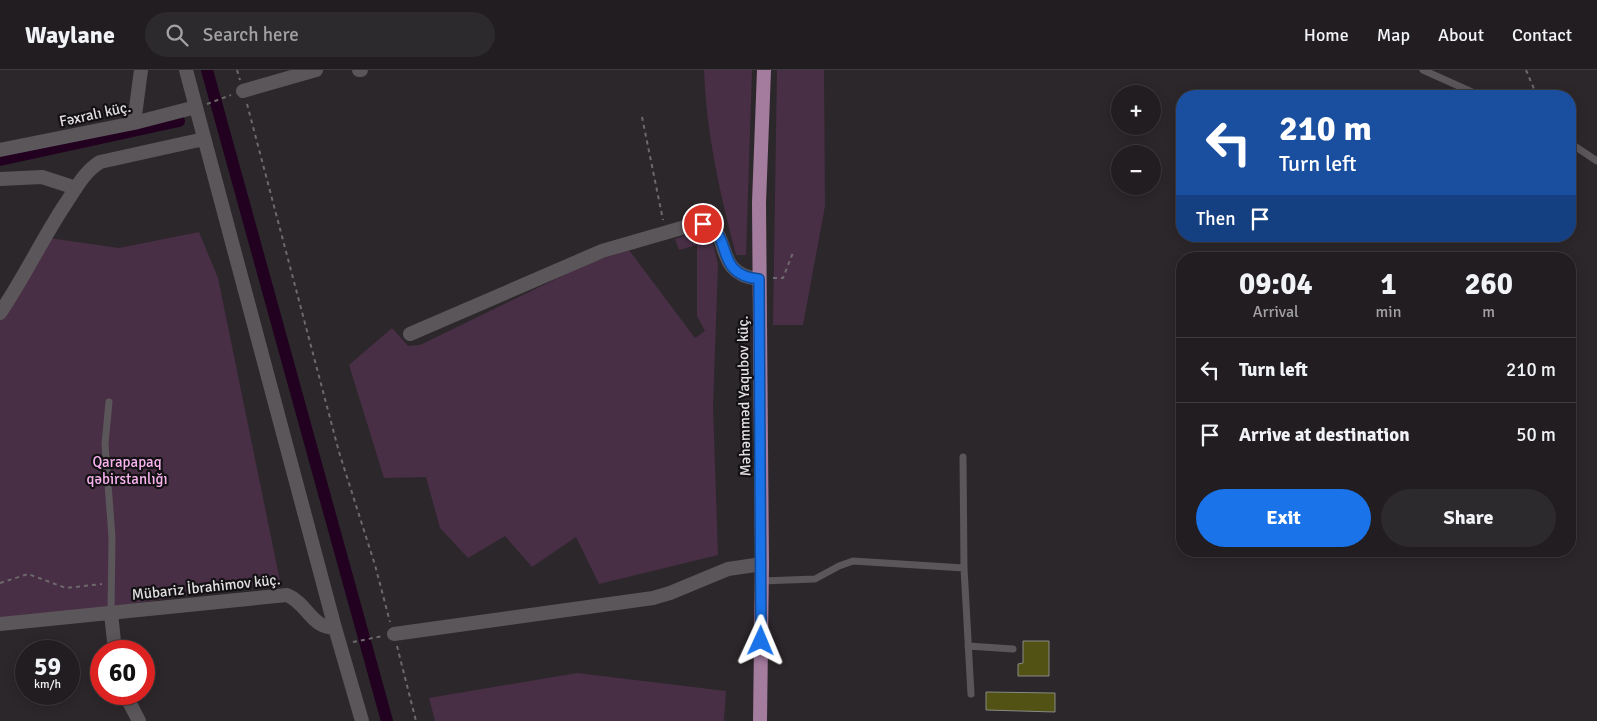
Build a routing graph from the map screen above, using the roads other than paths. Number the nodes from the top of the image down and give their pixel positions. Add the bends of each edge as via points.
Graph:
1 (141, 70) edge
2 (186, 70) edge
3 (316, 70) edge
4 (764, 70) edge
5 (1423, 70) edge
6 (1468, 90) edge
7 (243, 91) road end
8 (196, 108) junction
9 (134, 123) junction
10 (204, 139) junction
11 (1576, 147) edge
12 (0, 150) edge
13 (1597, 162) edge
14 (0, 178) edge
15 (76, 188) junction
16 (759, 279) junction
17 (0, 313) edge
18 (410, 334) dead end
19 (109, 402) dead end
20 (963, 457) dead end
21 (762, 564) junction
22 (964, 568) junction
23 (761, 581) junction
24 (111, 613) junction
25 (0, 624) edge
26 (335, 628) junction
27 (394, 634) road end
28 (114, 640) edge
29 (968, 646) junction
30 (1013, 649) dead end
31 (970, 694) dead end
32 (131, 705) edge
33 (139, 721) edge
34 (362, 721) edge
35 (760, 721) edge

1 - 9 street
2 - 8 street
3 - 7 street
4 - 16 main road, Məhəmməd Yaqubov küç.
5 - 6 lane
8 - 9 street, Fəxralı küç.
8 - 10 street
9 - 12 street, Fəxralı küç.
10 - 15 street via 100,162
10 - 26 street
11 - 13 lane
14 - 15 street via 42,177
15 - 17 street
16 - 18 street via 738,274 730,266 717,232 711,226 692,225 602,251
16 - 21 main road, Məhəmməd Yaqubov küç.
19 - 24 lane via 105,444 112,537
20 - 22 lane
21 - 23 main road, Məhəmməd Yaqubov küç.
21 - 27 street via 728,570 653,598
22 - 23 lane via 854,561 815,579
22 - 29 lane
23 - 35 main road, Məhəmməd Yaqubov küç.
24 - 25 street, Mübariz İbrahimov küç.
24 - 26 street, Mübariz İbrahimov küç. via 287,595 297,599 316,623 324,628
24 - 28 street
26 - 34 street
29 - 30 lane
29 - 31 lane
32 - 33 street

